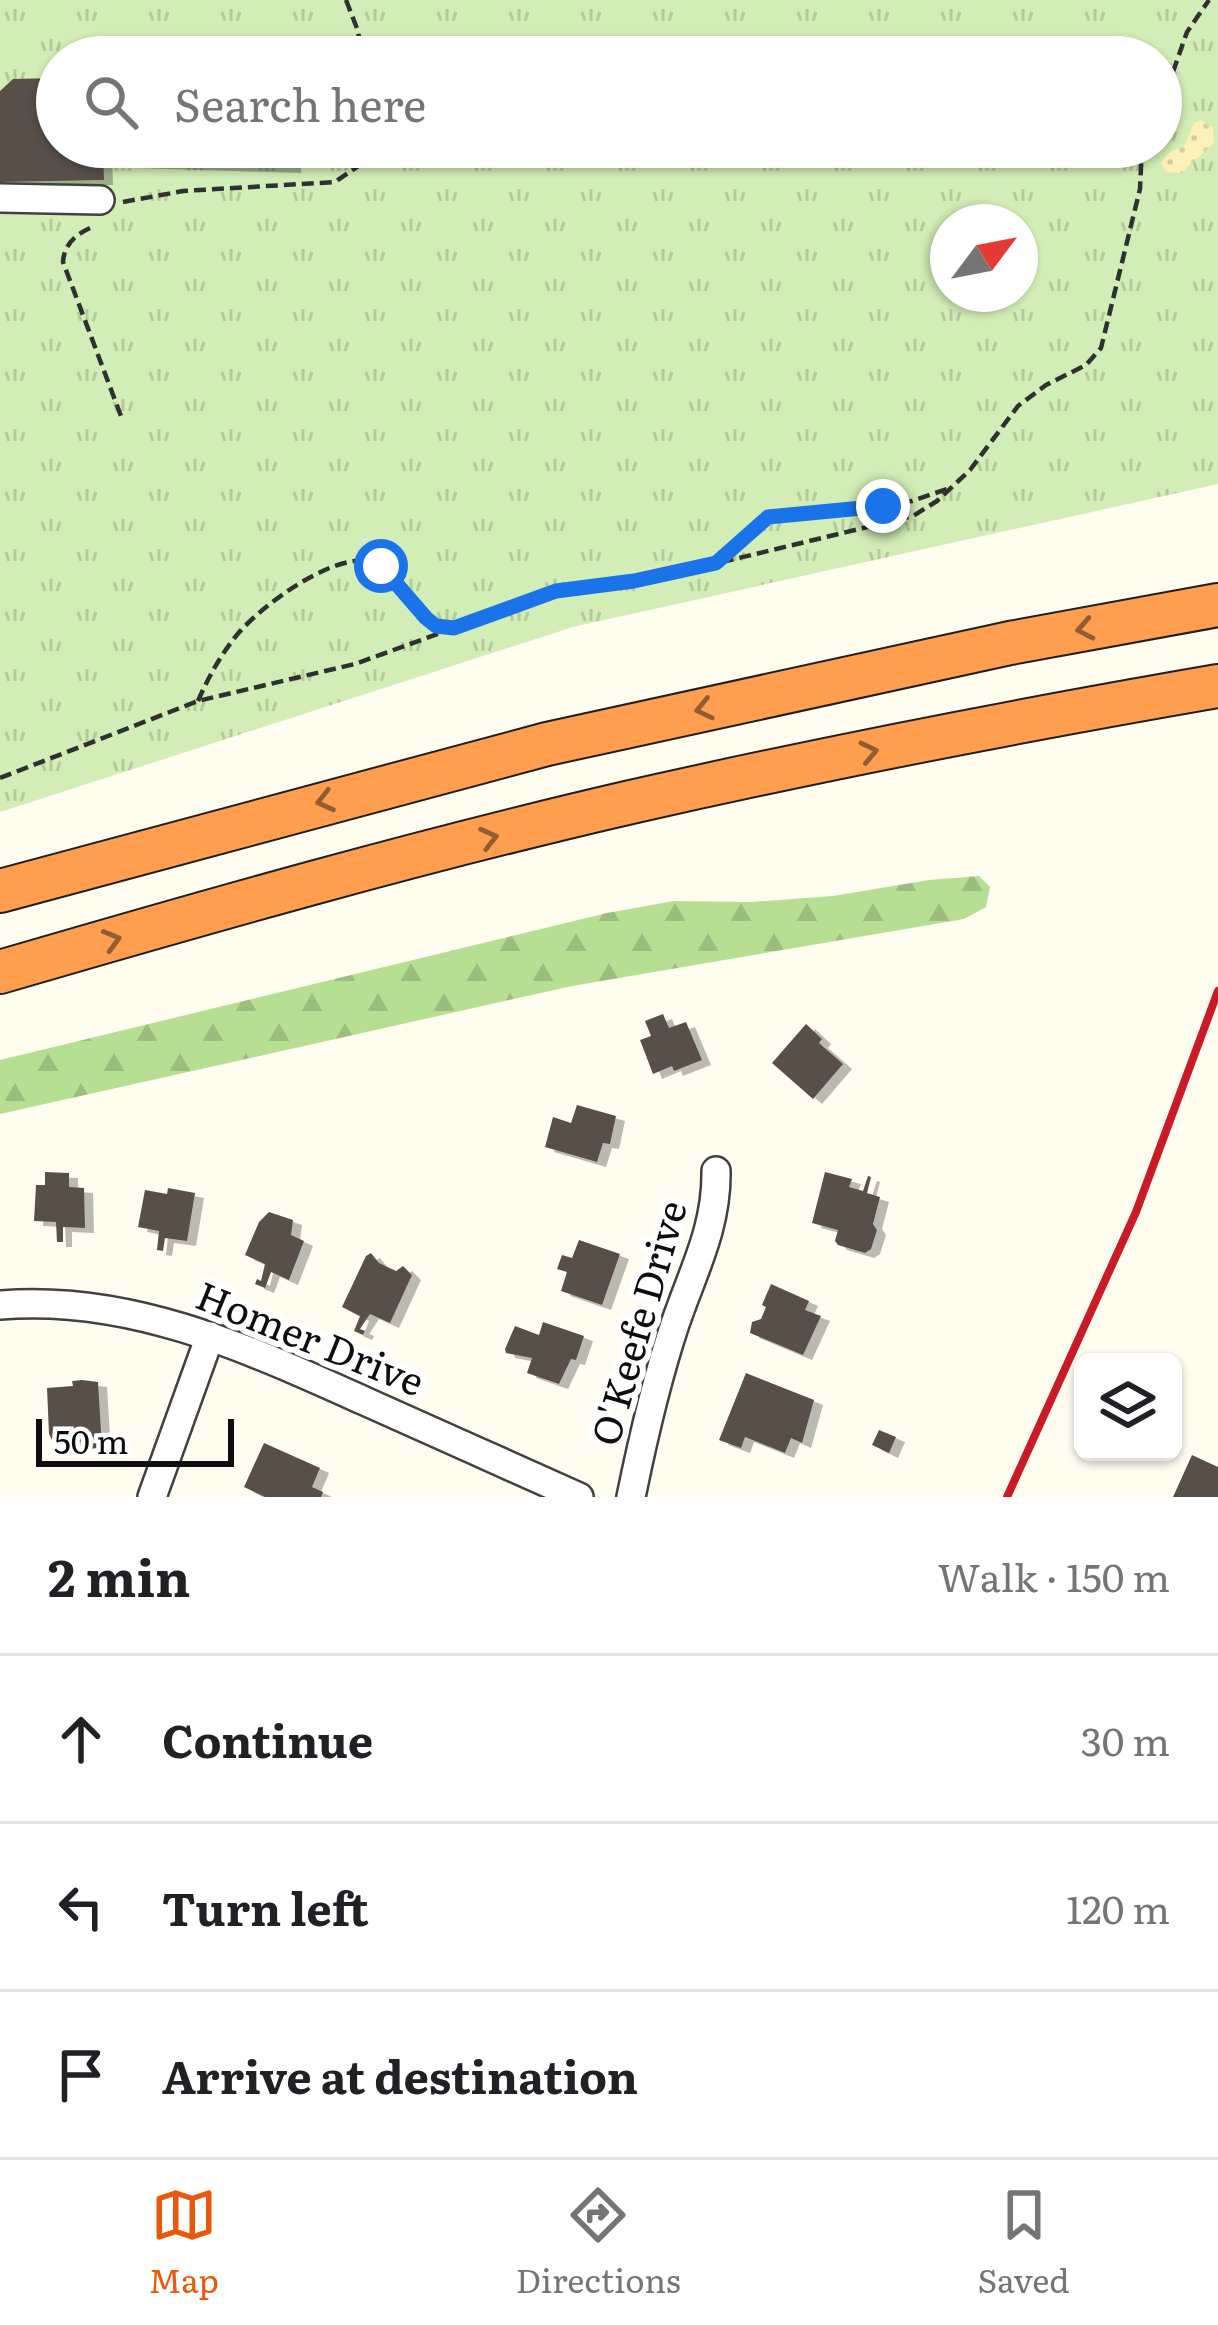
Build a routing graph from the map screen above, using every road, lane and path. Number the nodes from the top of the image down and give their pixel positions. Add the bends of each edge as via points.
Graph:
1 (346, 0) edge
2 (1209, 0) edge
3 (359, 36) edge
4 (1182, 46) edge
5 (356, 168) edge
6 (1140, 168) edge
7 (0, 198) edge
8 (108, 210) junction
9 (121, 416) dead end
10 (949, 488) junction
11 (716, 563) junction
12 (1209, 607) edge
13 (454, 628) junction
14 (1197, 690) edge
15 (197, 701) junction
16 (0, 778) edge
17 (0, 891) edge
18 (0, 973) edge
19 (716, 1171) dead end
20 (0, 1305) edge
21 (210, 1336) junction
22 (152, 1497) edge
23 (579, 1497) edge
24 (631, 1497) edge

1 - 3 path
2 - 4 path
5 - 8 path via 335,182 200,190
6 - 10 path via 1101,348 1018,406
7 - 8 street
8 - 9 path via 74,237 63,262
10 - 11 path via 913,516
10 - 11 path via 912,502 768,517
11 - 13 path via 556,591
12 -> 17 highway via 547,744
13 - 15 path via 355,664
13 - 15 path via 426,618 381,566 341,563 251,619
18 -> 14 highway via 630,802
15 - 16 path
19 - 24 street, O'Keefe Drive via 712,1231 670,1341
20 - 21 street, Homer Drive via 76,1304
21 - 22 street
21 - 23 street, Homer Drive

